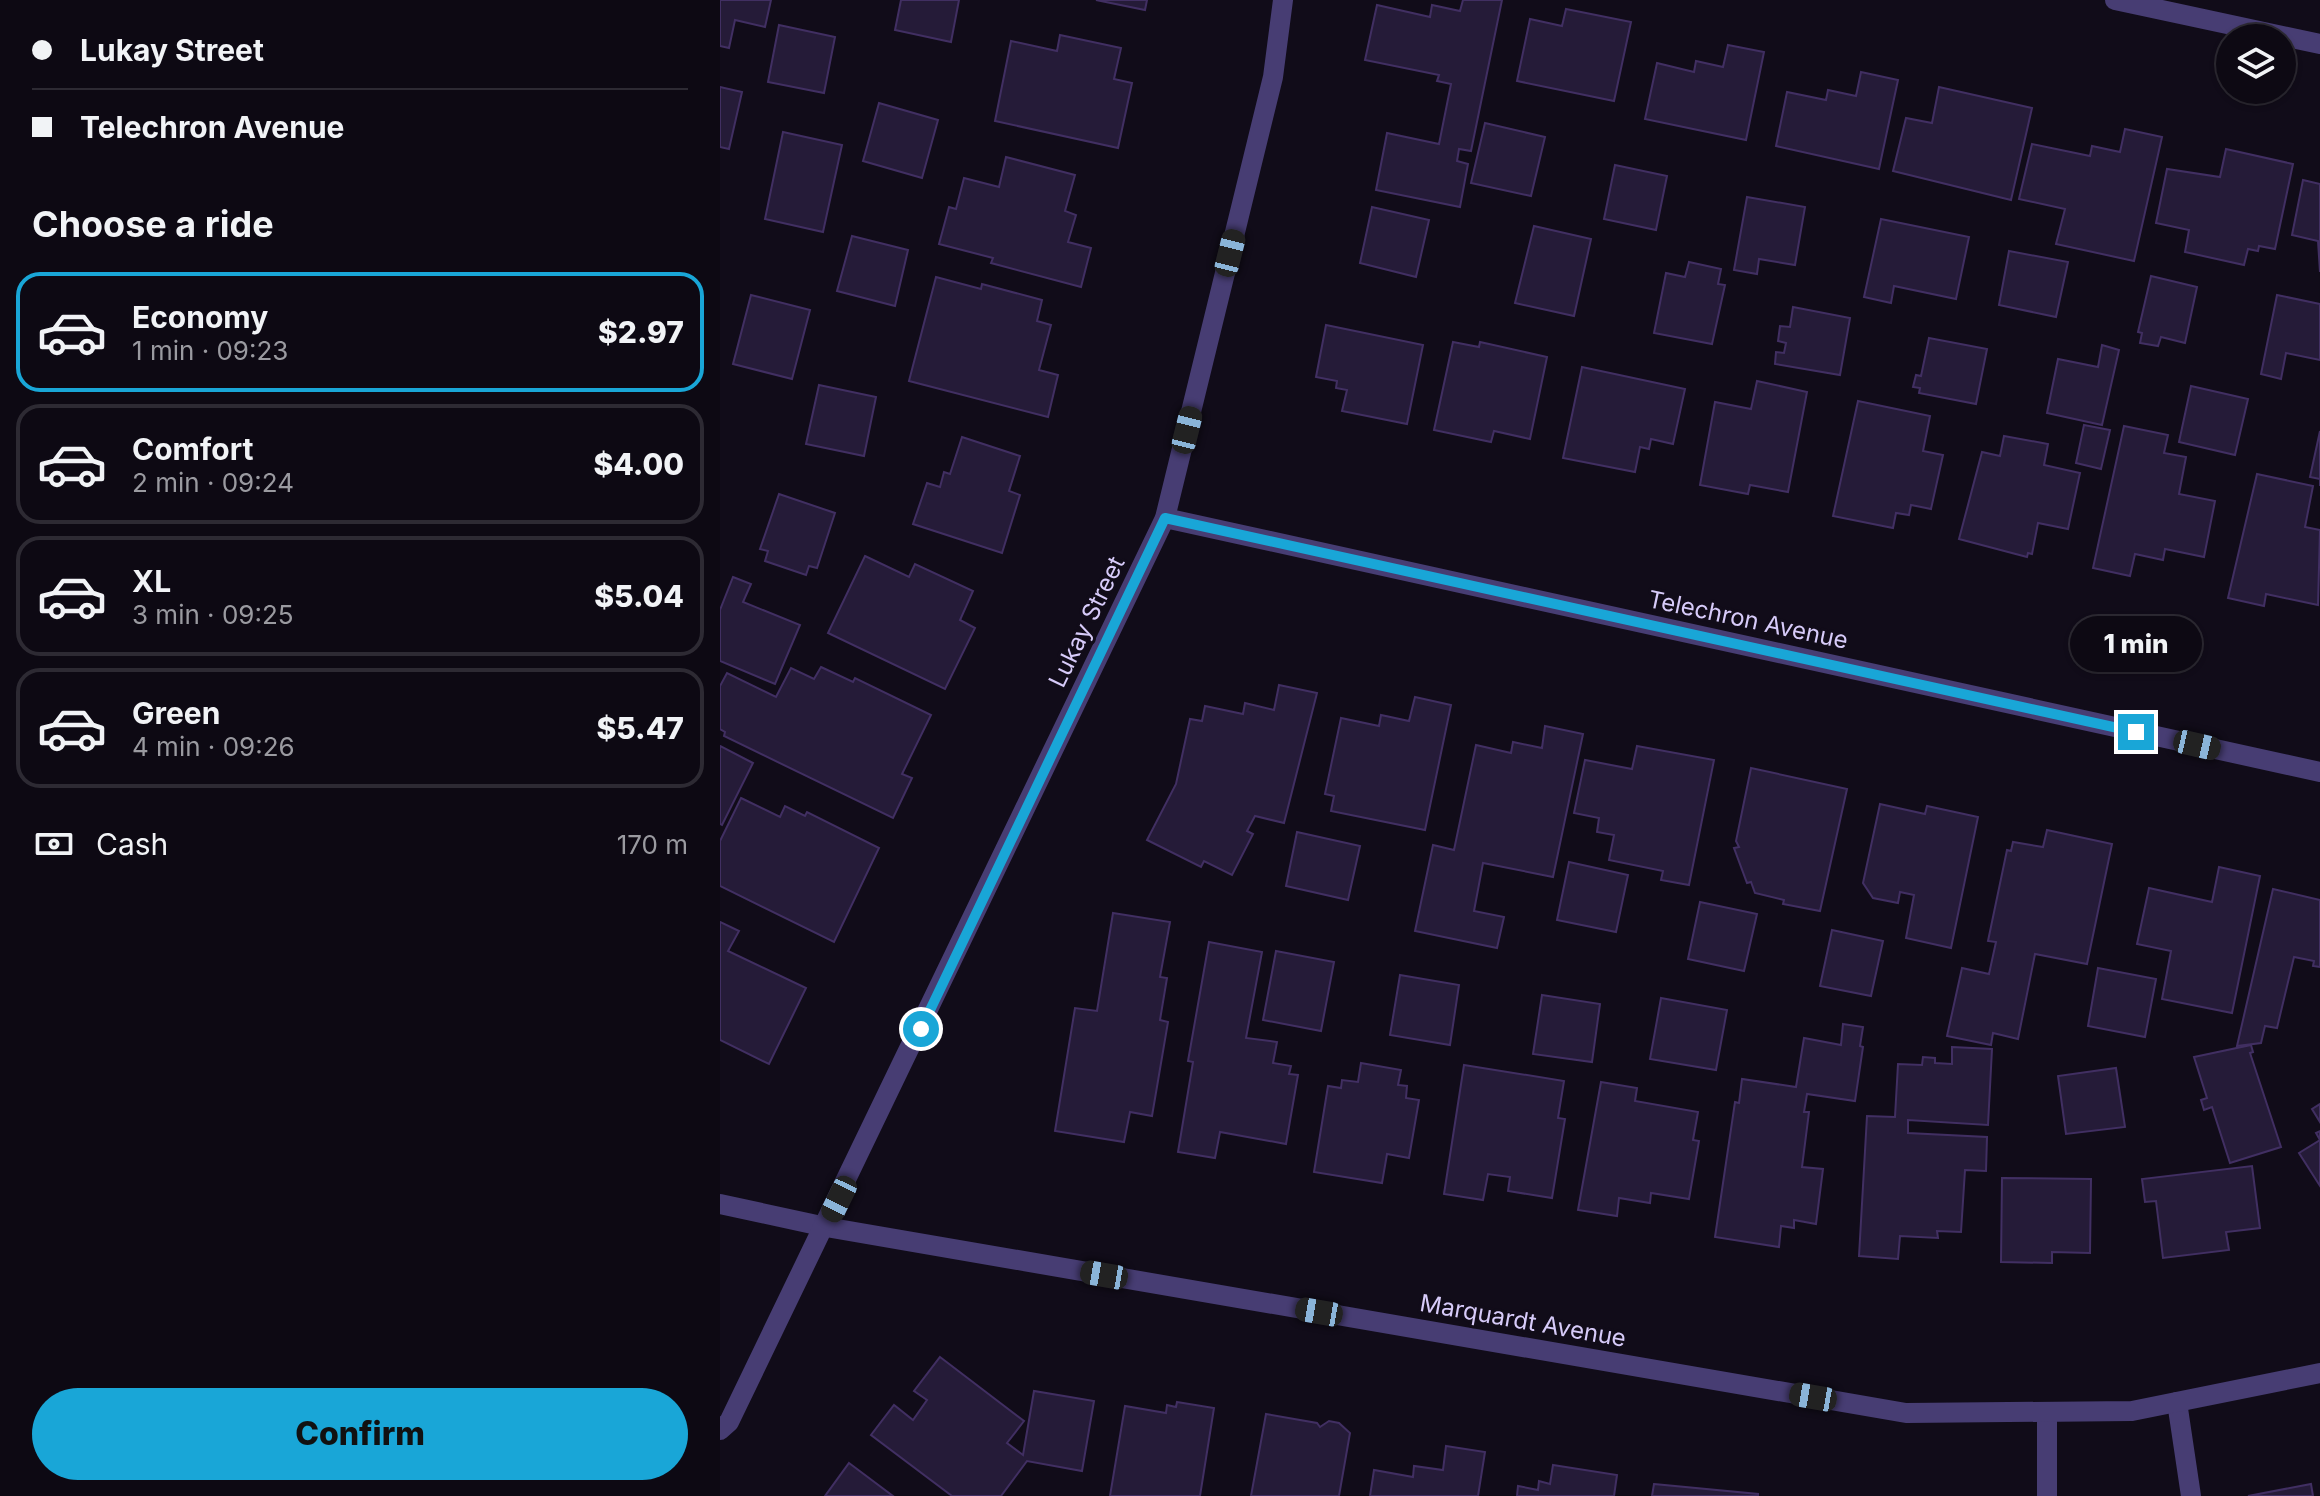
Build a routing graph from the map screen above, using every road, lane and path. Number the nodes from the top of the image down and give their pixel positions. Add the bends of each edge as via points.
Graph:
1 (1283, 0) edge
2 (2115, 0) edge
3 (2320, 44) edge
4 (1165, 518) junction
5 (2320, 772) edge
6 (720, 1204) edge
7 (826, 1227) junction
8 (2320, 1373) edge
9 (2177, 1402) junction
10 (2047, 1412) junction
11 (720, 1430) edge
12 (2047, 1496) edge
13 (2191, 1496) edge

1 - 4 street, Lukay Street via 1273,77
2 - 3 street
4 - 5 street, Telechron Avenue
4 - 7 street, Lukay Street
6 - 7 street, Marquardt Avenue
7 - 10 street, Marquardt Avenue via 1906,1413
7 - 11 street, Lukay Street via 729,1422
8 - 9 street, Marquardt Avenue
9 - 10 street, Marquardt Avenue via 2132,1411
9 - 13 street
10 - 12 street

